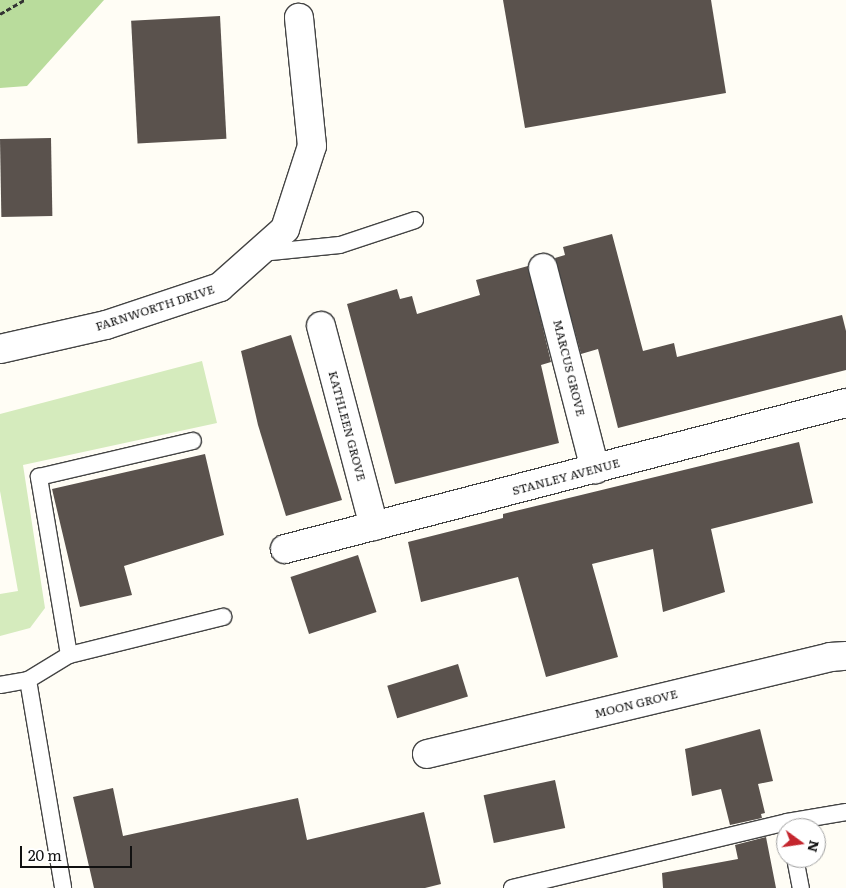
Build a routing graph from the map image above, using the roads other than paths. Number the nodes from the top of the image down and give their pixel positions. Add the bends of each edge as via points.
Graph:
1 (299, 18) dead end
2 (415, 220) dead end
3 (258, 253) junction
4 (544, 268) dead end
5 (321, 326) dead end
6 (0, 349) edge
7 (846, 404) edge
8 (193, 442) dead end
9 (596, 469) junction
10 (374, 526) junction
11 (285, 549) dead end
12 (222, 616) dead end
13 (69, 655) junction
14 (846, 656) edge
15 (28, 680) junction
16 (0, 685) edge
17 (427, 754) dead end
18 (846, 812) edge
19 (819, 818) edge
20 (776, 828) edge
21 (796, 868) edge
22 (64, 888) edge
23 (512, 888) edge
24 (801, 888) edge

1 - 3 street, FARNWORTH DRIVE via 312,146 285,229
2 - 3 lane via 340,245
3 - 6 street, FARNWORTH DRIVE via 220,287 106,325
4 - 9 street, MARCUS GROVE
5 - 10 street, KATHLEEN GROVE
7 - 9 street, STANLEY AVENUE
8 - 13 lane via 39,477
9 - 10 street, STANLEY AVENUE
10 - 11 street, STANLEY AVENUE
12 - 13 lane
13 - 15 lane
14 - 17 street, MOON GROVE via 830,657
15 - 16 lane
15 - 22 lane
18 - 19 lane
20 - 23 lane
21 - 24 lane

